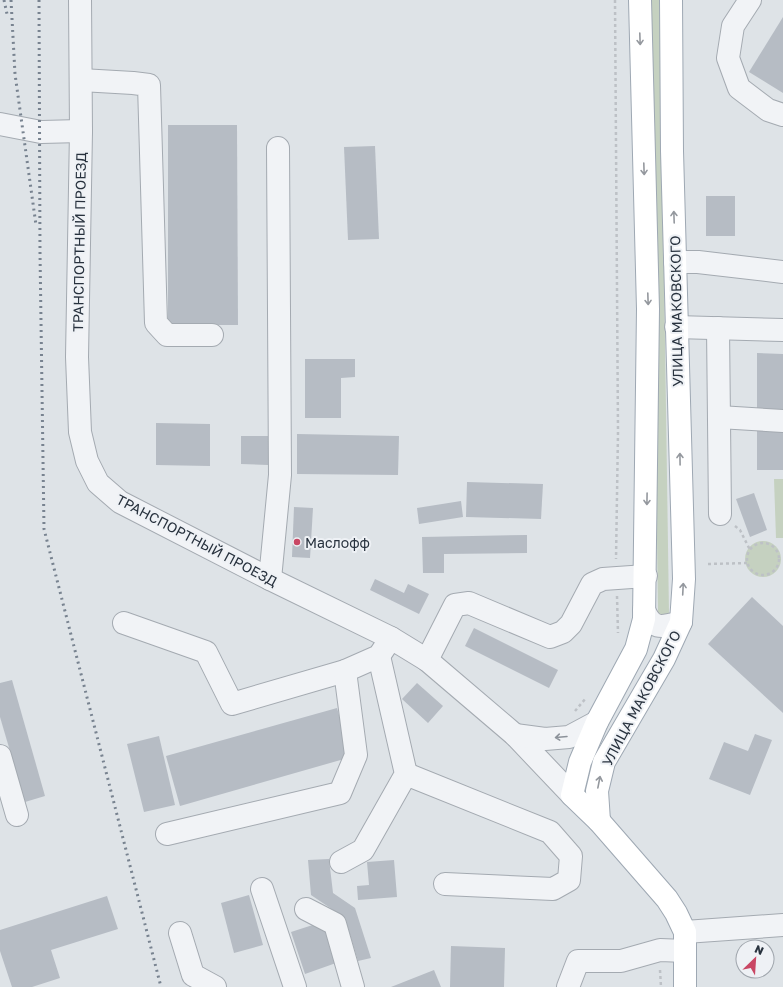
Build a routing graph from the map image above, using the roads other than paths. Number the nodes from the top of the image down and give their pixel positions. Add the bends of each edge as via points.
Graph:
1 (80, 0) edge
2 (640, 0) edge
3 (671, 0) edge
4 (750, 0) edge
5 (81, 80) junction
6 (783, 115) edge
7 (0, 124) edge
8 (81, 131) junction
9 (278, 148) dead end
10 (675, 262) junction
11 (783, 272) edge
12 (676, 327) junction
13 (718, 328) junction
14 (783, 330) edge
15 (212, 335) dead end
16 (719, 417) junction
17 (783, 420) edge
18 (720, 514) road end
19 (646, 576) junction
20 (270, 579) junction
21 (644, 610) junction
22 (681, 622) junction
23 (124, 623) dead end
24 (385, 647) junction
25 (427, 660) junction
26 (345, 671) junction
27 (597, 722) junction
28 (515, 735) junction
29 (0, 756) edge
30 (406, 774) junction
31 (572, 795) junction
32 (17, 815) dead end
33 (599, 821) junction
34 (167, 834) dead end
35 (341, 862) dead end
36 (445, 884) dead end
37 (262, 889) dead end
38 (306, 909) dead end
39 (783, 925) edge
40 (180, 933) dead end
41 (685, 942) junction
42 (215, 987) edge
43 (295, 987) edge
44 (353, 987) edge
45 (568, 987) edge
46 (685, 987) edge

1 - 5 street, ТРАНСПОРТНЫЙ ПРОЕЗД
2 -> 19 main road, УЛИЦА МАКОВСКОГО via 648,309
10 -> 3 main road, УЛИЦА МАКОВСКОГО
4 - 6 street via 733,26 728,58 739,88 768,110
5 - 8 street, ТРАНСПОРТНЫЙ ПРОЕЗД
5 - 15 street via 149,85 156,323 167,335
7 - 8 street via 41,132
8 - 20 street, ТРАНСПОРТНЫЙ ПРОЕЗД via 77,357 80,432 87,461 98,482 120,502
9 - 20 street via 280,475
10 - 11 street via 698,262
10 - 12 main road, УЛИЦА МАКОВСКОГО
12 - 13 street
22 -> 12 main road, УЛИЦА МАКОВСКОГО via 684,579
13 - 14 street
13 - 16 street
16 - 17 street
16 - 18 street
19 - 21 main road, УЛИЦА МАКОВСКОГО
19 - 25 street via 603,578 592,584 571,624 563,632 550,637 469,603 455,605
20 - 24 street, ТРАНСПОРТНЫЙ ПРОЕЗД
21 - 22 street, УЛИЦА МАКОВСКОГО via 648,619 656,625 664,627
21 - 27 main road, УЛИЦА МАКОВСКОГО via 636,649
33 -> 22 main road, УЛИЦА МАКОВСКОГО via 597,791 604,762 664,659
23 - 26 street via 206,652 232,704
24 - 25 street, ТРАНСПОРТНЫЙ ПРОЕЗД
24 - 26 street
24 - 30 street
25 - 28 street, ТРАНСПОРТНЫЙ ПРОЕЗД
26 - 34 street via 356,755 340,793
27 -> 28 street, УЛИЦА МАКОВСКОГО via 569,737 546,739
27 - 31 main road, УЛИЦА МАКОВСКОГО via 580,762
28 - 31 street, ТРАНСПОРТНЫЙ ПРОЕЗД
29 - 32 street
30 - 35 street via 363,850
30 - 36 street via 550,832 571,856 569,880 553,890
31 - 33 main road
33 - 41 main road via 667,899 676,913
37 - 43 street
38 - 44 street via 335,924
39 - 41 street
40 - 42 street via 193,975
41 - 45 street via 620,961 578,961
41 - 46 main road

